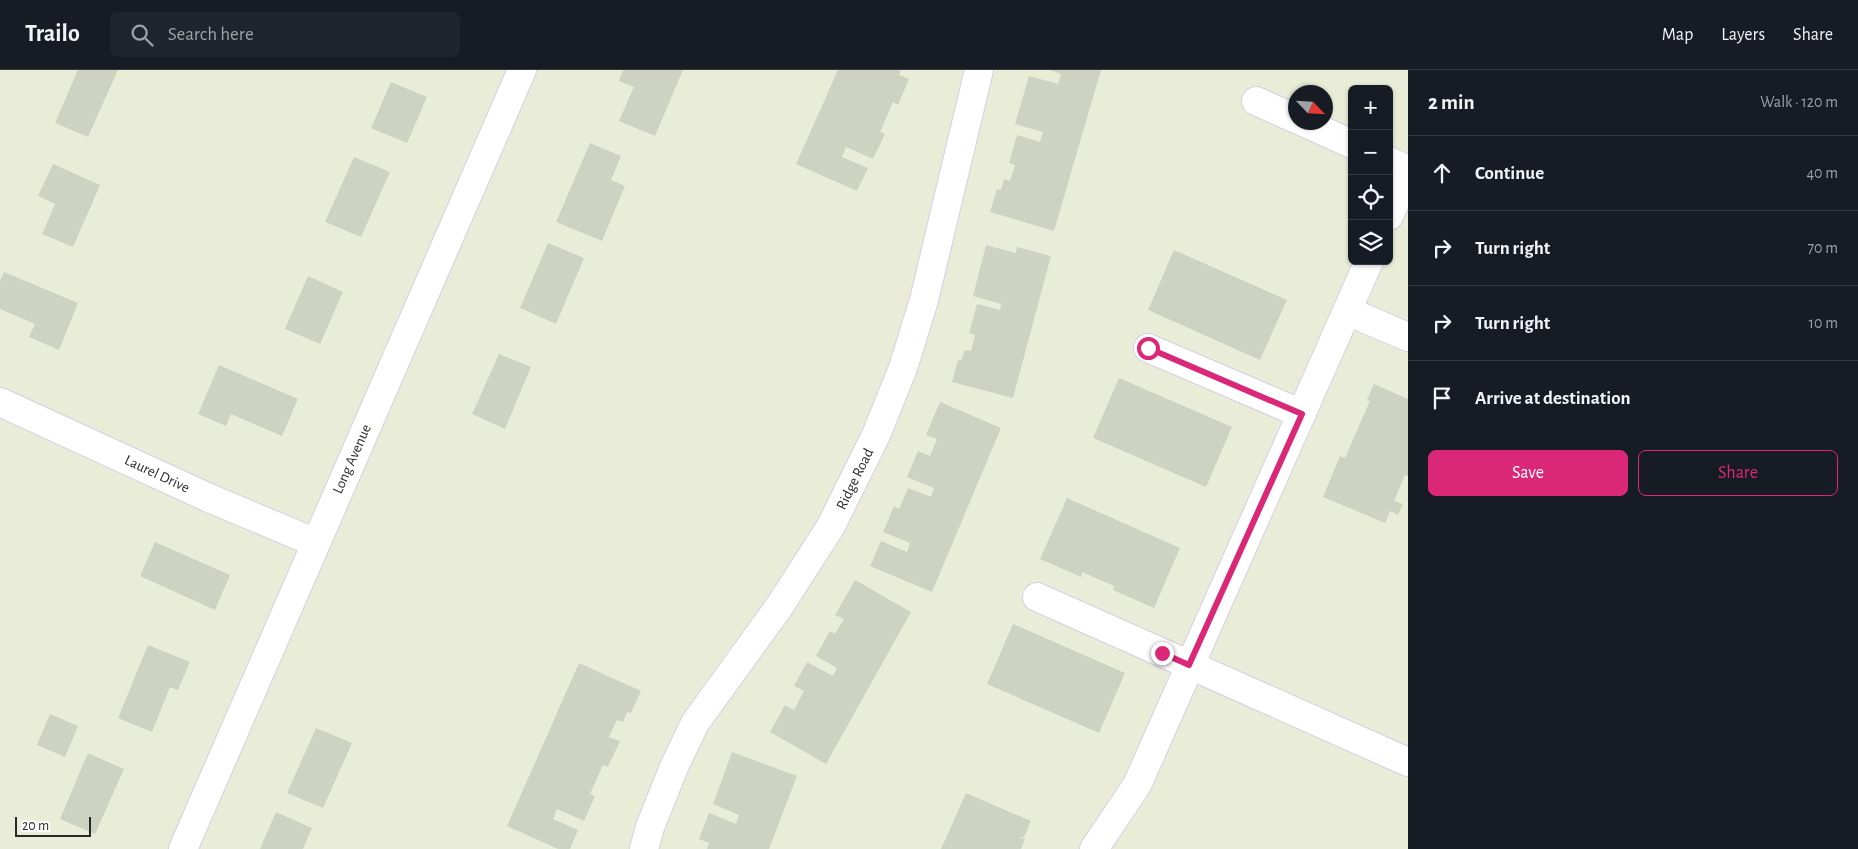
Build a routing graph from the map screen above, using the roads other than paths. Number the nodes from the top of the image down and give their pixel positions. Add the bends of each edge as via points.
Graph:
1 (522, 70) edge
2 (979, 70) edge
3 (1256, 102) dead end
4 (1288, 116) edge
5 (1321, 130) edge
6 (1348, 142) edge
7 (1393, 163) edge
8 (1408, 170) edge
9 (1408, 174) edge
10 (1393, 207) edge
11 (1367, 265) edge
12 (1347, 311) junction
13 (1408, 337) edge
14 (1148, 348) dead end
15 (0, 402) edge
16 (1302, 414) junction
17 (316, 543) junction
18 (1037, 597) dead end
19 (1189, 665) junction
20 (1408, 762) edge
21 (183, 849) edge
22 (644, 849) edge
23 (1094, 849) edge

1 - 17 street, Long Avenue
2 - 22 street, Ridge Road via 924,300 903,368 876,435 831,526 779,608 695,723 674,766
3 - 4 street
5 - 6 street
7 - 8 street
9 - 10 street
11 - 12 street
12 - 13 street
12 - 16 street
14 - 16 street
15 - 17 street, Laurel Drive via 209,498
16 - 19 street
17 - 21 street, Long Avenue
18 - 19 street
19 - 20 street
19 - 23 street via 1137,785

